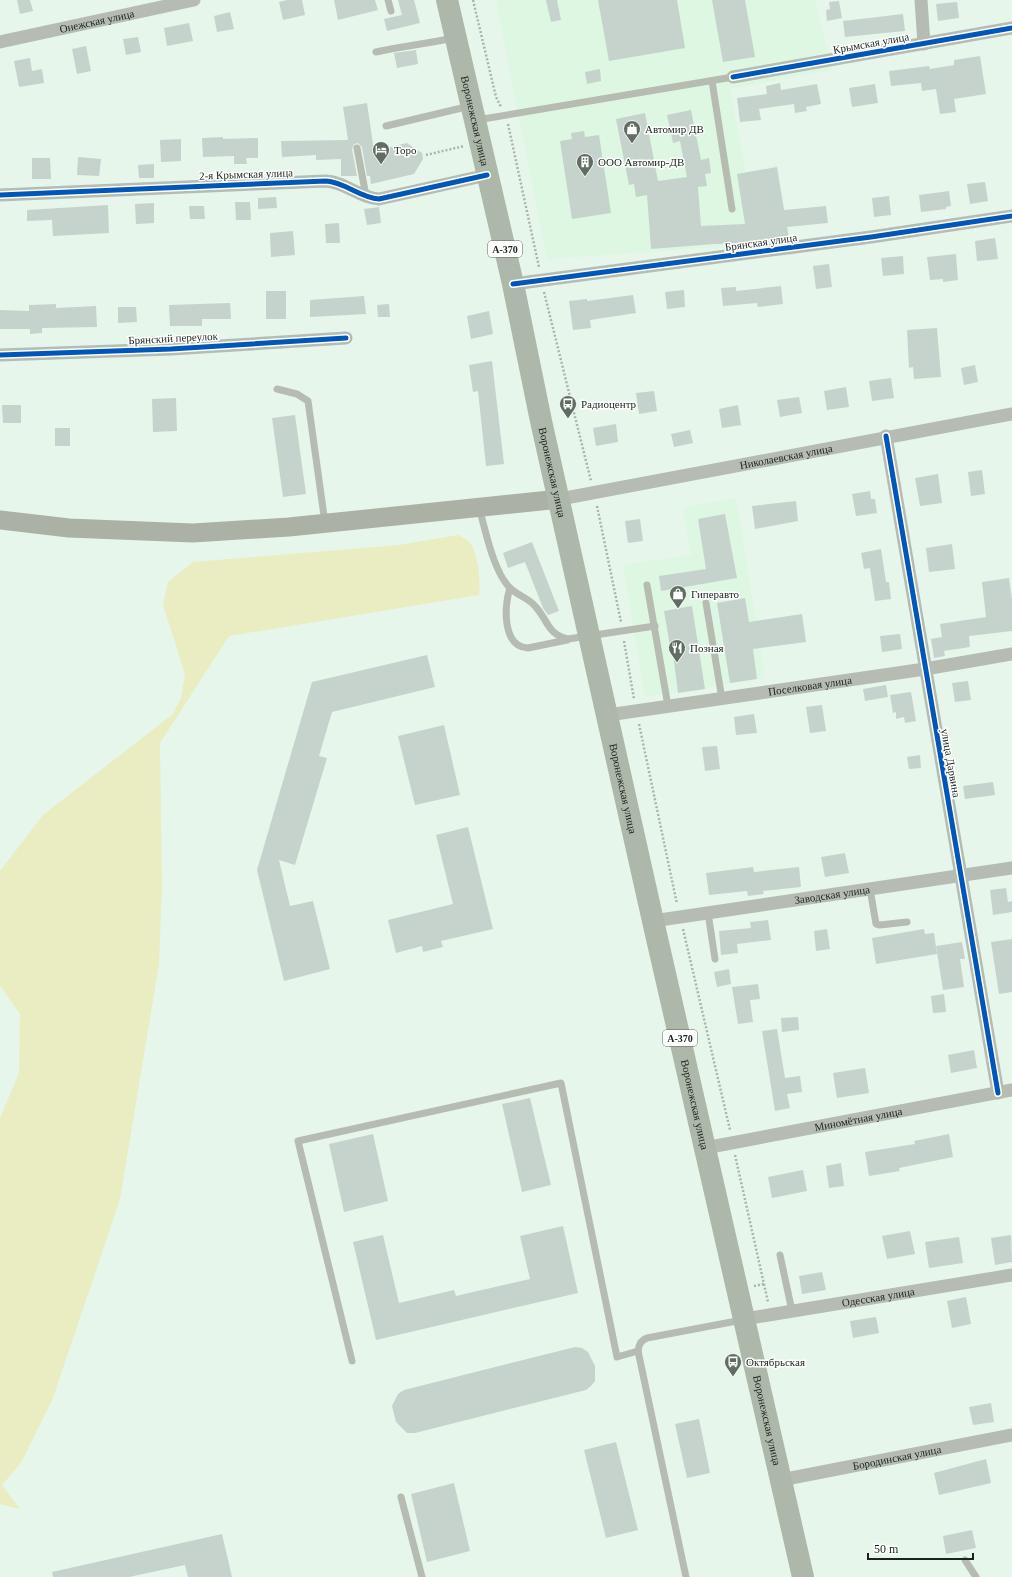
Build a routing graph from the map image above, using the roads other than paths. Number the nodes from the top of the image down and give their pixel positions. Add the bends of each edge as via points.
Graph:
1 (194, 0) edge
2 (388, 0) edge
3 (447, 0) edge
4 (921, 0) edge
5 (391, 11) dead end
6 (1012, 28) edge
7 (455, 38) junction
8 (0, 42) edge
9 (924, 44) junction
10 (376, 52) dead end
11 (733, 77) joint
12 (712, 81) junction
13 (474, 113) junction
14 (386, 126) dead end
15 (357, 148) dead end
16 (487, 175) junction
17 (0, 195) edge
18 (366, 197) junction
19 (732, 209) dead end
20 (1012, 216) edge
21 (513, 284) junction
22 (346, 338) dead end
23 (0, 355) edge
24 (277, 389) dead end
25 (1012, 414) edge
26 (886, 436) junction
27 (560, 499) junction
28 (479, 507) junction
29 (0, 520) edge
30 (325, 524) junction
31 (647, 585) dead end
32 (510, 588) junction
33 (706, 603) dead end
34 (655, 626) junction
35 (590, 635) junction
36 (568, 639) junction
37 (1012, 654) edge
38 (925, 669) junction
39 (722, 699) junction
40 (668, 706) junction
41 (608, 715) junction
42 (1012, 868) edge
43 (960, 876) junction
44 (870, 889) junction
45 (708, 913) junction
46 (653, 921) junction
47 (907, 922) dead end
48 (715, 959) dead end
49 (1012, 1090) edge
50 (998, 1093) junction
51 (705, 1148) junction
52 (780, 1255) dead end
53 (1012, 1275) edge
54 (792, 1311) junction
55 (744, 1319) junction
56 (638, 1351) junction
57 (352, 1361) dead end
58 (1012, 1435) edge
59 (781, 1480) junction
60 (401, 1497) dead end
61 (965, 1560) dead end
62 (422, 1577) edge
63 (686, 1577) edge
64 (803, 1577) edge
65 (976, 1577) edge

1 - 8 street, Онежская улица
2 - 5 lane
3 - 7 highway, Воронежская улица / А-370
4 - 9 street
6 - 9 street, Крымская улица
7 - 10 lane
7 - 13 highway, Воронежская улица / А-370
9 - 11 street, Крымская улица
11 - 12 lane
12 - 13 lane via 506,115
12 - 19 lane
13 - 14 lane
13 - 16 highway, Воронежская улица / А-370
15 - 18 lane
16 - 18 street, 2-я Крымская улица via 379,199
16 - 21 highway, Воронежская улица / А-370
17 - 18 street, 2-я Крымская улица via 326,181 339,183
20 - 21 street, Брянская улица
21 - 27 highway, Воронежская улица / А-370
22 - 23 street, Брянский переулок via 172,349
24 - 30 lane via 297,394 308,401
25 - 26 street, Николаевская улица
26 - 27 street, Николаевская улица
26 - 38 street, улица Дарвина
27 - 28 main road
27 - 35 highway, Воронежская улица / А-370
28 - 30 main road
28 - 32 lane via 497,565
29 - 30 main road via 69,528 193,533
31 - 34 lane
32 - 36 lane via 535,605 558,637
32 - 36 lane via 505,612 506,623 515,643 522,648 528,648
33 - 39 lane
34 - 35 lane
34 - 40 lane
35 - 36 lane
35 - 41 highway, Воронежская улица / А-370
37 - 38 street, Поселковая улица
38 - 39 street, Поселковая улица
38 - 43 street, улица Дарвина
39 - 40 street, Поселковая улица
40 - 41 street, Поселковая улица
41 - 46 highway, Воронежская улица / А-370
42 - 43 street, Заводская улица
43 - 44 street, Заводская улица
43 - 50 street, улица Дарвина
44 - 45 street, Заводская улица
44 - 47 lane via 876,924
45 - 46 street, Заводская улица
45 - 48 lane
46 - 51 highway, Воронежская улица / А-370
49 - 50 street, Миномётная улица
50 - 51 street, Миномётная улица
51 - 55 highway, Воронежская улица / А-370
52 - 54 lane
53 - 54 street, Одесская улица
54 - 55 street, Одесская улица
55 - 56 lane via 647,1338 640,1342
55 - 59 highway, Воронежская улица / А-370
56 - 57 lane via 617,1357 561,1082 298,1141
56 - 63 lane
58 - 59 street, Бородинская улица
59 - 64 highway, Воронежская улица / А-370
60 - 62 lane
61 - 65 lane

